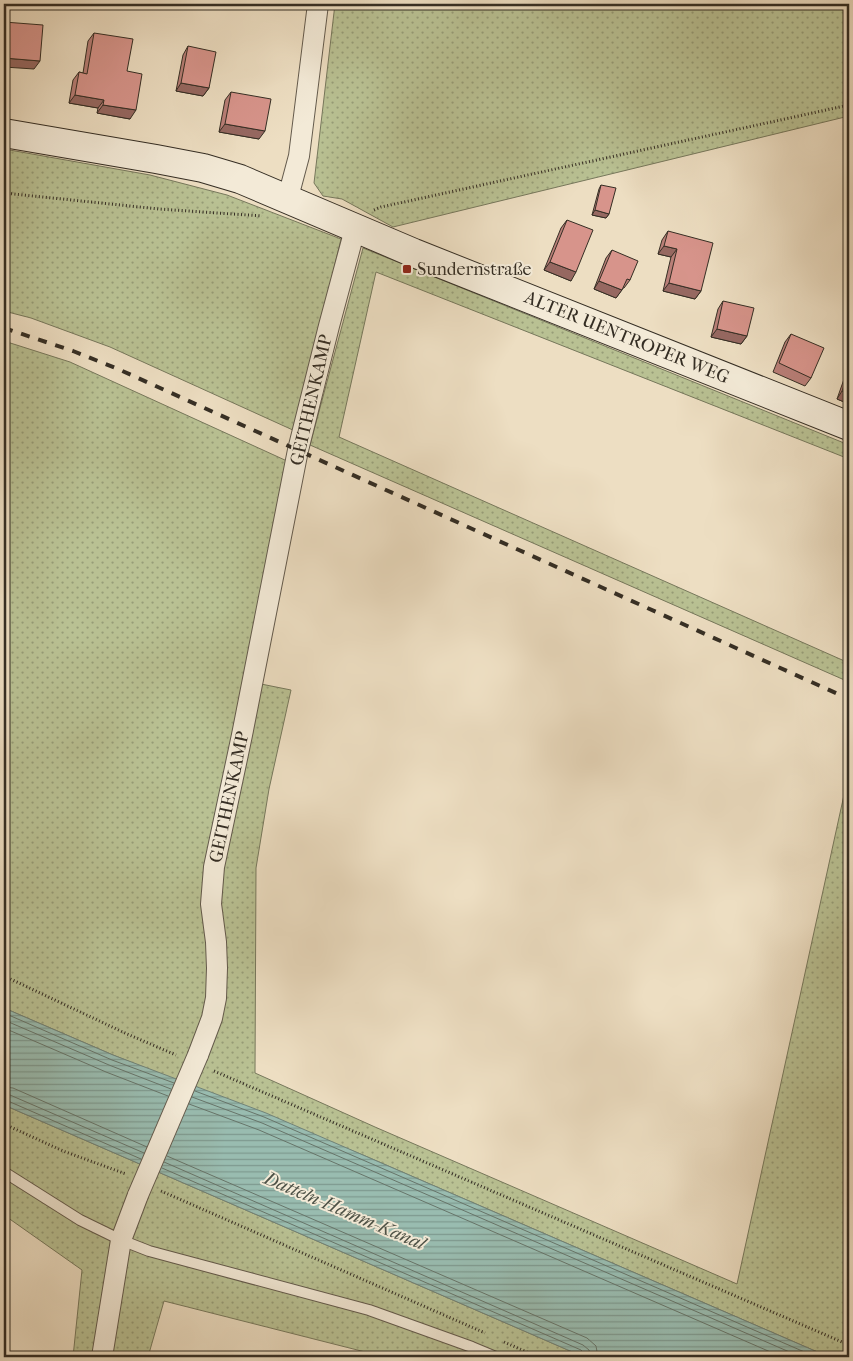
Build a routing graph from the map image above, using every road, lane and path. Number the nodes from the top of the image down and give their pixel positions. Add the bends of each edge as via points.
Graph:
1 (318, 4) edge
2 (849, 105) edge
3 (4, 133) edge
4 (4, 193) edge
5 (286, 198) junction
6 (265, 217) dead end
7 (363, 220) junction
8 (849, 426) edge
9 (4, 976) edge
10 (197, 1061) junction
11 (4, 1124) edge
12 (4, 1172) edge
13 (130, 1176) dead end
14 (147, 1192) junction
15 (121, 1240) junction
16 (493, 1337) dead end
17 (502, 1341) dead end
18 (849, 1345) edge
19 (102, 1357) edge
20 (496, 1357) edge
21 (538, 1357) edge

1 - 5 street via 299,156
2 - 7 path via 381,207
3 - 5 street, ALTER UENTROPER WEG via 203,168
4 - 6 path
5 - 7 street, ALTER UENTROPER WEG
7 - 8 street, ALTER UENTROPER WEG
7 - 10 street, GEITHENKAMP via 328,326 298,450 214,866 211,904 216,942 216,998
9 - 10 path via 127,1034
10 - 14 street, GEITHENKAMP, bridge
10 - 18 path
11 - 13 path
12 - 15 lane via 80,1220
14 - 15 street, GEITHENKAMP
14 - 16 path via 181,1201
15 - 19 street, GEITHENKAMP
15 - 20 lane via 369,1310
17 - 21 path

